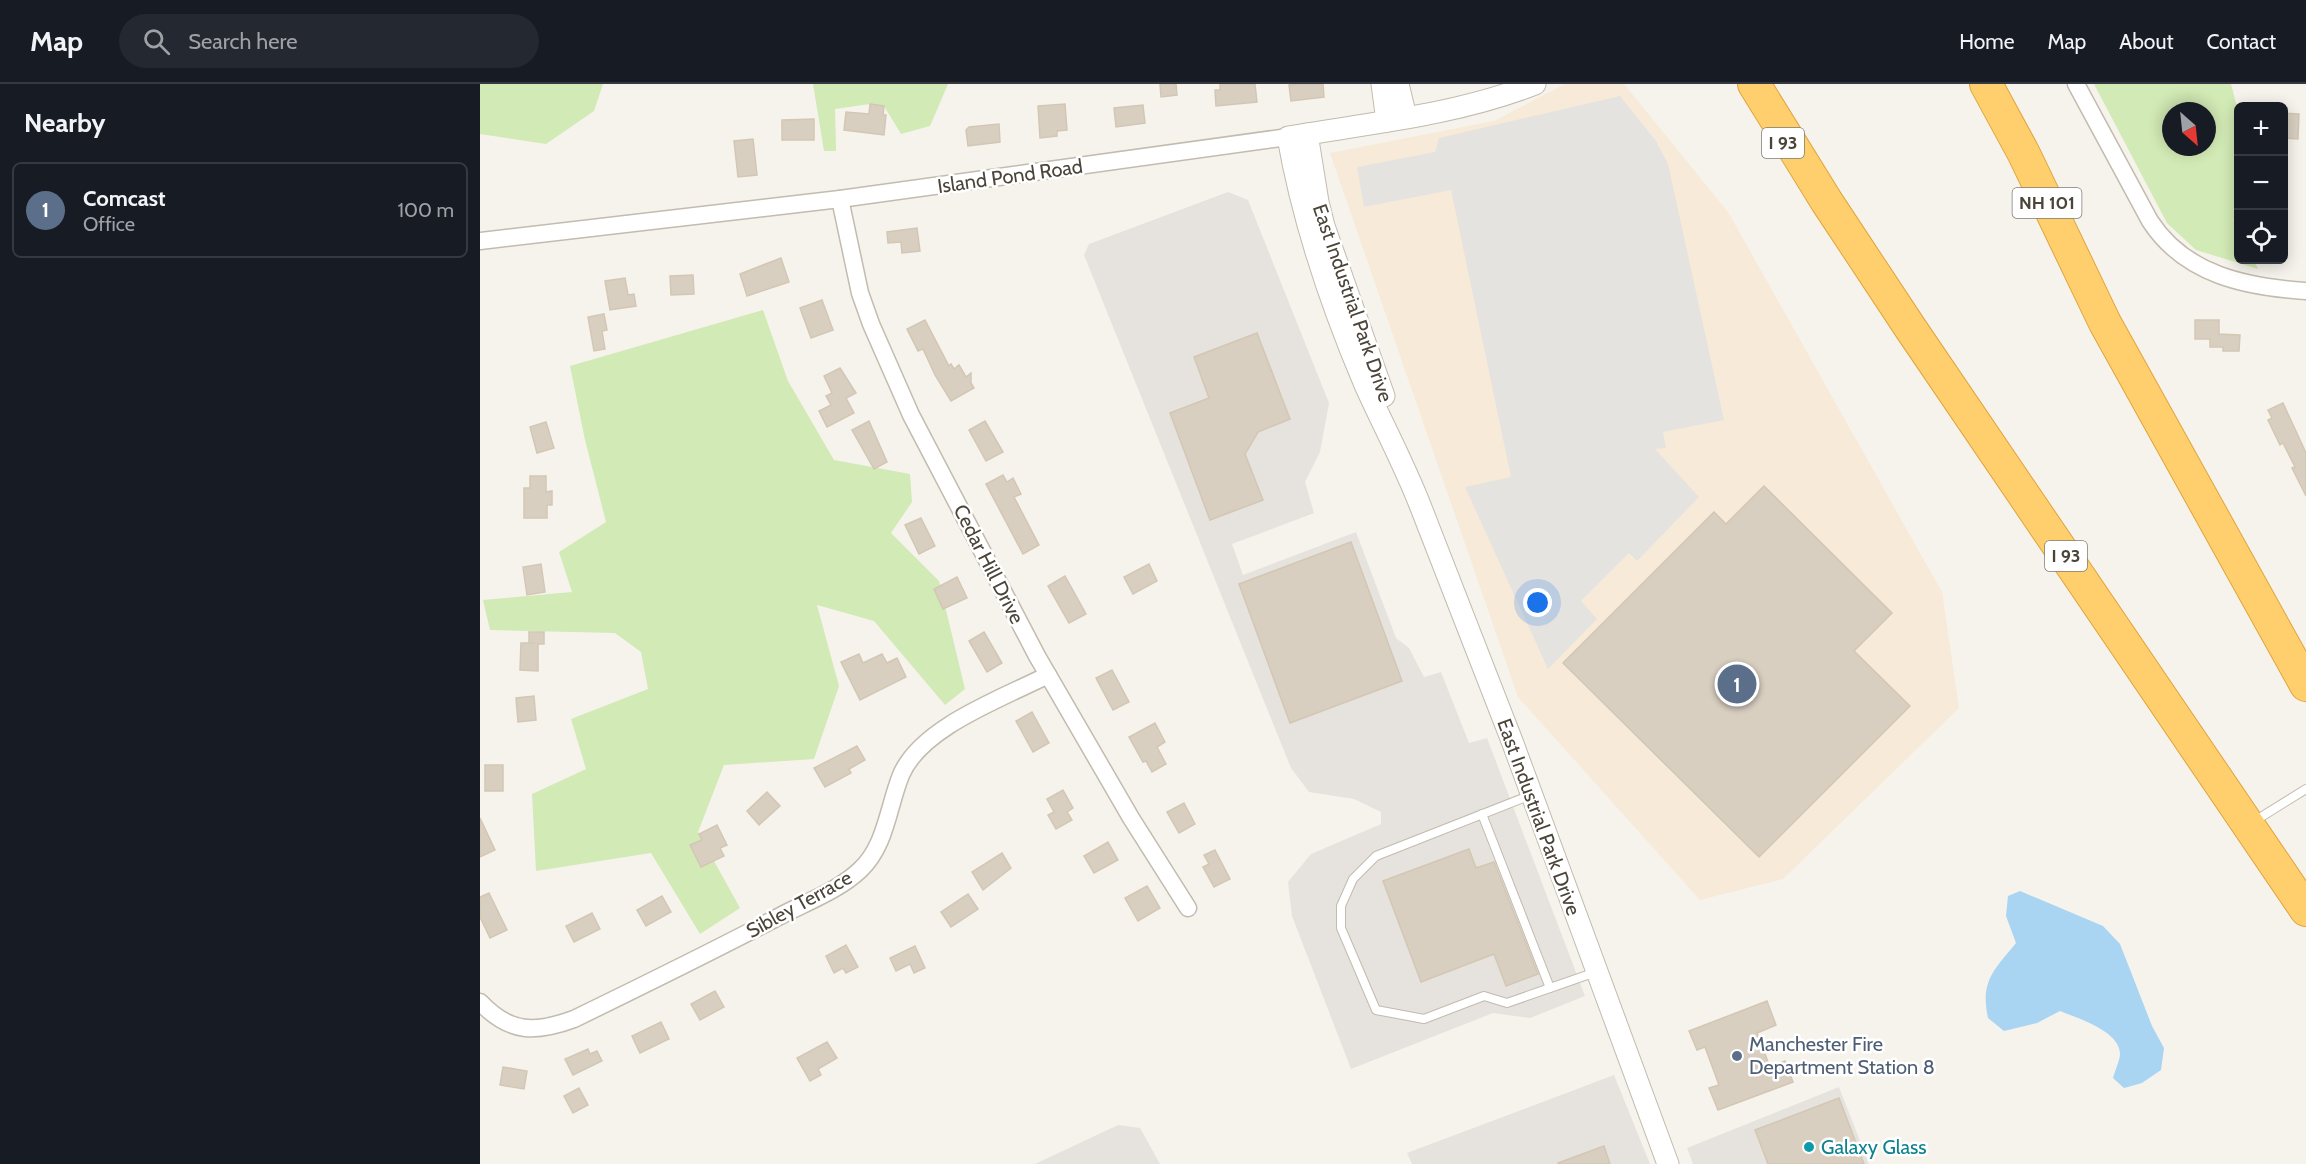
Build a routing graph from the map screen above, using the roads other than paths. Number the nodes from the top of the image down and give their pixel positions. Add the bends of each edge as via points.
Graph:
1 (1382, 84) edge
2 (1398, 84) edge
3 (1535, 84) edge
4 (1738, 84) edge
5 (1754, 84) edge
6 (1964, 84) edge
7 (1986, 84) edge
8 (2076, 84) edge
9 (1397, 119) junction
10 (1298, 135) junction
11 (840, 199) junction
12 (1827, 202) junction
13 (480, 241) edge
14 (2306, 291) edge
15 (2104, 323) junction
16 (1048, 675) junction
17 (2306, 685) edge
18 (2306, 789) edge
19 (1531, 795) junction
20 (1482, 814) junction
21 (2248, 825) junction
22 (1188, 908) dead end
23 (2306, 910) edge
24 (1596, 972) junction
25 (1550, 988) junction
26 (480, 1002) edge
27 (1668, 1164) edge

1 - 9 street
2 - 9 street
3 - 9 street, Island Pond Road via 1465,106
4 - 12 highway, I 93
5 - 12 highway
6 - 15 highway
7 - 15 highway, NH 101 via 2024,154
8 - 14 street via 2150,221 2172,248 2223,277 2266,288
9 - 10 street, Island Pond Road
10 - 11 street, Island Pond Road
10 - 19 street, East Industrial Park Drive via 1304,214 1329,291 1366,386 1407,471
11 - 13 street, Island Pond Road
11 - 16 street, Cedar Hill Drive via 860,293 875,333 911,415
12 - 21 highway, I 93
15 - 17 highway
16 - 22 street, Cedar Hill Drive
16 - 26 street, Sibley Terrace via 947,726 920,746 902,774 881,840 873,855 849,880 558,1025 523,1029 491,1014
18 - 21 lane
19 - 20 lane
19 - 24 street, East Industrial Park Drive
20 - 25 lane
20 - 25 lane via 1376,856 1353,879 1341,906 1341,928 1376,1010 1424,1019 1484,996 1507,1003
21 - 23 highway, I 93
24 - 25 lane
24 - 27 street, East Industrial Park Drive

